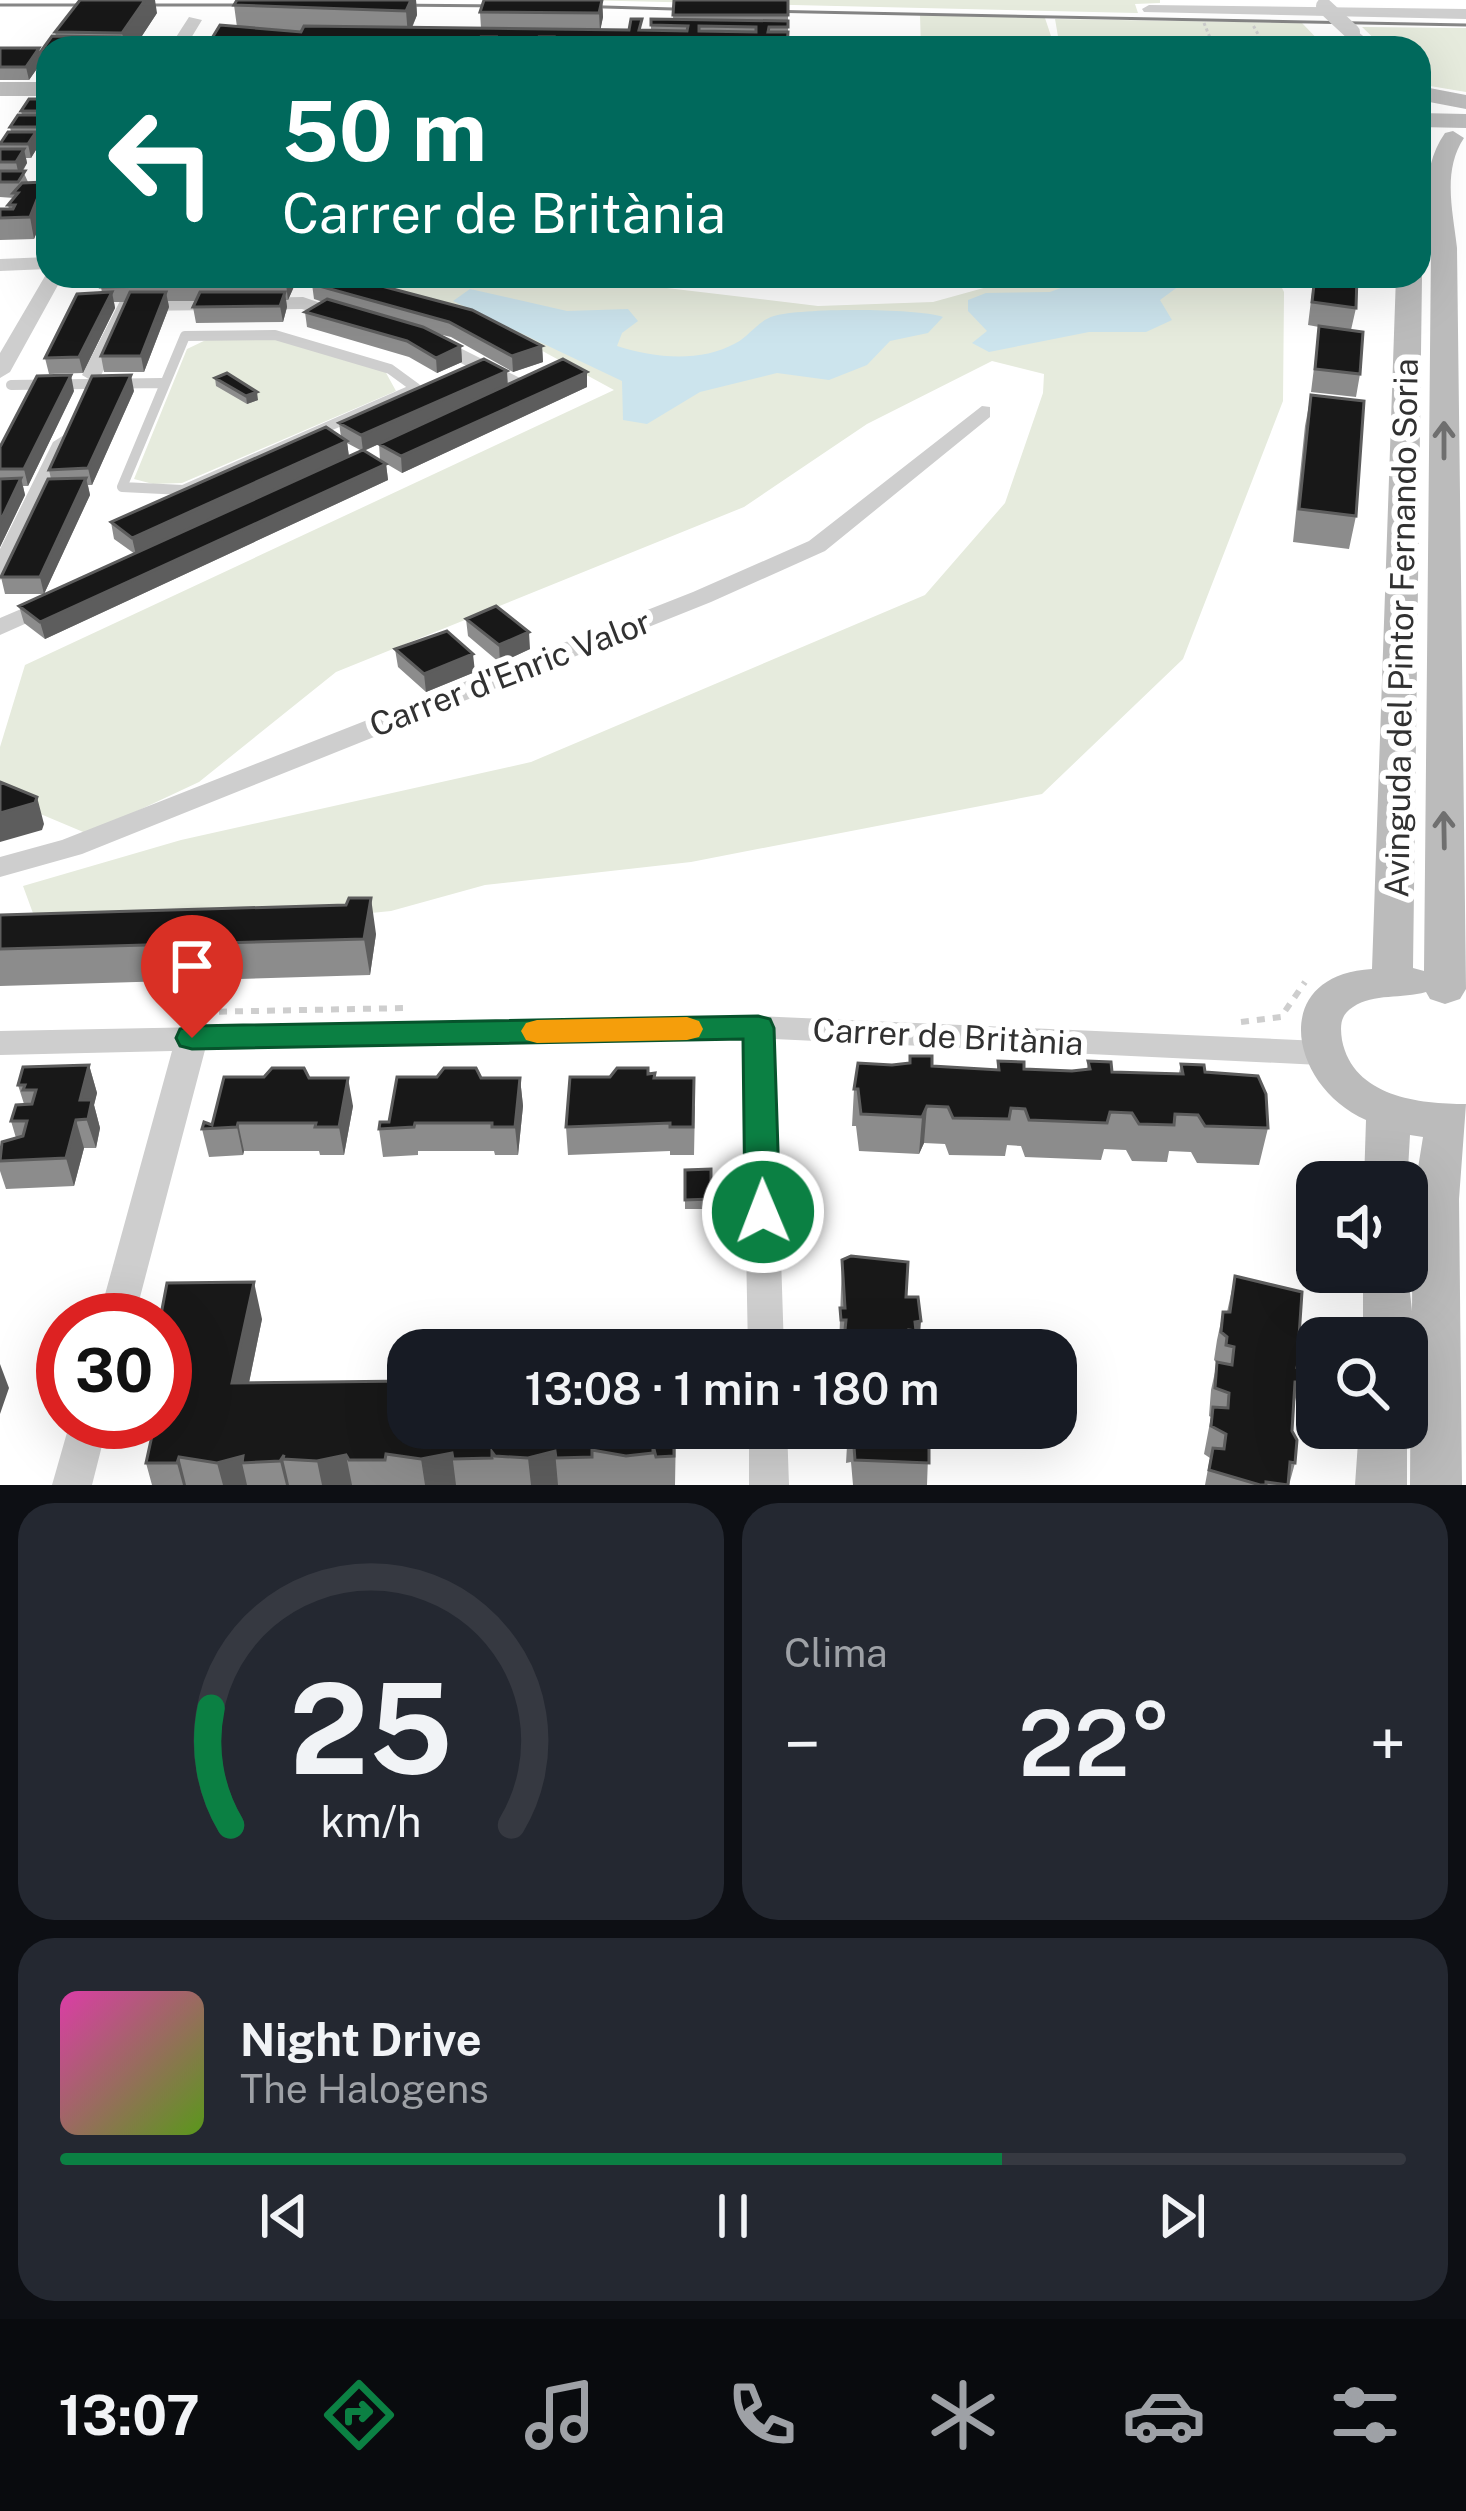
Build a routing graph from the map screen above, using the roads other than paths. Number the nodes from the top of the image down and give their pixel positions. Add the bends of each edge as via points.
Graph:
1 (1435, 0) edge
2 (1321, 3) edge
3 (1149, 9) dead end
4 (1448, 14) junction
5 (1466, 14) edge
6 (194, 20) dead end
7 (184, 36) edge
8 (1356, 36) edge
9 (0, 89) edge
10 (36, 89) edge
11 (0, 99) edge
12 (36, 99) edge
13 (1431, 101) edge
14 (1431, 113) edge
15 (1431, 121) edge
16 (1464, 122) edge
17 (1431, 132) edge
18 (1455, 249) edge
19 (0, 269) edge
20 (36, 270) edge
21 (43, 288) edge
22 (1409, 288) edge
23 (369, 322) edge
24 (413, 334) edge
25 (9, 377) edge
26 (87, 378) junction
27 (162, 383) junction
28 (484, 407) edge
29 (982, 412) dead end
30 (0, 573) edge
31 (84, 589) edge
32 (0, 627) edge
33 (1454, 696) edge
34 (0, 867) edge
35 (1392, 980) junction
36 (1456, 994) edge
37 (197, 1025) junction
38 (758, 1028) junction
39 (0, 1043) edge
40 (1320, 1053) junction
41 (1388, 1113) junction
42 (1457, 1122) edge
43 (1387, 1161) edge
44 (123, 1293) edge
45 (765, 1329) edge
46 (82, 1449) edge
47 (768, 1449) edge
48 (1383, 1449) edge
49 (72, 1485) edge
50 (769, 1485) edge
51 (1381, 1485) edge
52 (1436, 1485) edge

1 - 4 street
2 - 8 street, bridge
3 - 4 street
4 - 5 street
6 - 7 street
9 - 10 street
11 - 12 street
13 - 16 street
14 - 16 street
15 - 16 street
16 - 17 street
16 - 18 street, Avinguda del Pintor Fernando Soria via 1440,169
33 -> 18 street, Avinguda del Pintor Fernando Soria
19 - 20 street
21 - 25 street
22 - 35 street, Avinguda del Pintor Fernando Soria
23 - 26 street via 303,303 127,305
24 - 28 street via 526,388
25 - 26 lane
26 - 27 lane
26 - 30 street
27 - 27 lane via 122,487 183,490 416,388 390,369 275,334 185,336
29 - 34 street, Carrer d'Enric Valor via 817,546 72,847
31 - 32 street
36 -> 33 street, Avinguda del Pintor Fernando Soria
35 - 36 street
35 - 40 street via 1351,989 1323,1010
37 - 38 street, Carrer de Britània
37 - 39 street, Carrer de Britània
37 - 44 street
38 - 40 street, Carrer de Britània
38 - 45 street
40 - 41 street via 1334,1076
41 - 42 street
41 - 43 street
42 - 52 street via 1436,1199
46 - 49 street
47 - 50 street
48 - 51 street

